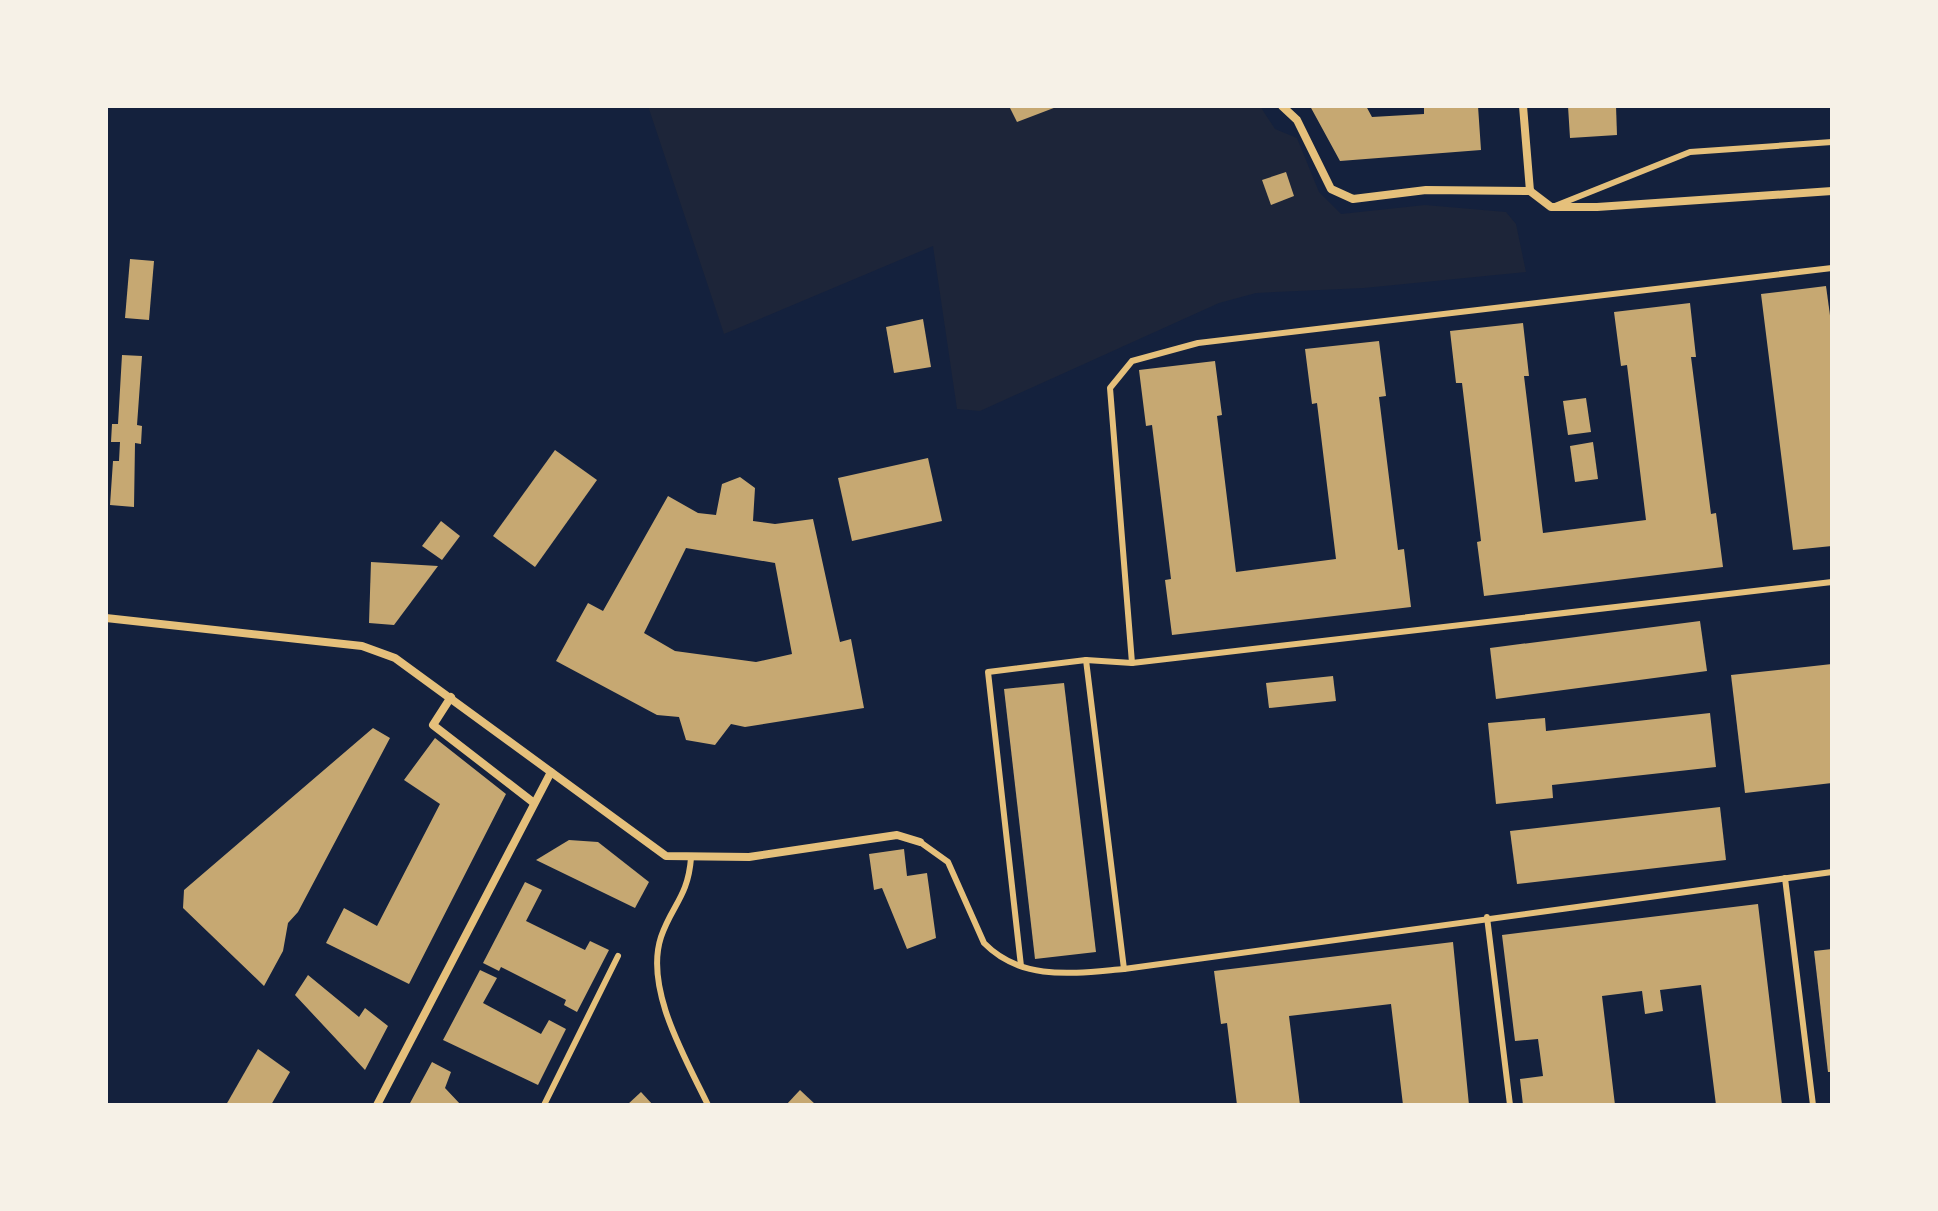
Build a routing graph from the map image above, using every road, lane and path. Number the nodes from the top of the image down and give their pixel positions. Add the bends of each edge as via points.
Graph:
1 (1282, 106) edge
2 (1523, 106) edge
3 (1832, 142) edge
4 (1530, 191) junction
5 (1832, 191) edge
6 (1551, 207) junction
7 (1832, 268) edge
8 (1832, 582) edge
9 (106, 618) edge
10 (1086, 660) junction
11 (1132, 663) junction
12 (451, 697) junction
13 (551, 772) junction
14 (534, 803) junction
15 (920, 842) joint
16 (691, 858) junction
17 (1832, 872) edge
18 (1785, 878) junction
19 (1487, 917) junction
20 (618, 956) dead end
21 (1021, 966) junction
22 (1124, 969) junction
23 (381, 1103) edge
24 (544, 1105) edge
25 (708, 1105) edge
26 (1510, 1105) edge
27 (1813, 1105) edge

1 - 4 street via 1297,120 1331,189 1340,196
2 - 4 street
3 - 6 lane via 1690,152
4 - 6 street
5 - 6 street
7 - 11 lane via 1198,343 1132,361 1110,388
8 - 11 lane
9 - 12 street via 362,646 395,658
10 - 11 lane
10 - 21 lane via 988,672
10 - 22 lane
12 - 13 street
12 - 14 street via 433,725
13 - 14 street
13 - 16 street via 666,856
14 - 23 street
15 - 16 street via 897,835 749,857
15 - 21 lane via 948,862 984,943
16 - 25 lane via 689,884 661,938 658,976 670,1026
17 - 18 lane
18 - 19 lane
18 - 27 lane
19 - 22 lane
19 - 26 lane
20 - 24 lane
21 - 22 lane via 1038,973

